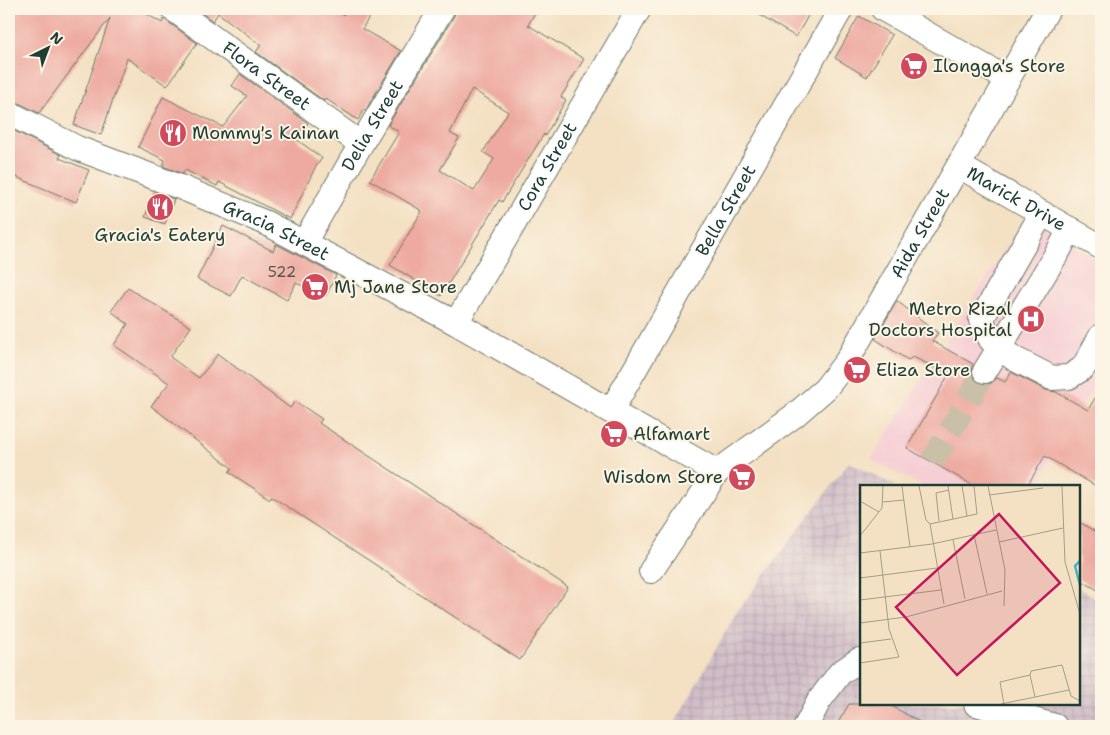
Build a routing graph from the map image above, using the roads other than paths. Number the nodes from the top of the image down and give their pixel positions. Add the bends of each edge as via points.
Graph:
1 (173, 9) edge
2 (442, 9) edge
3 (639, 9) edge
4 (841, 9) edge
5 (883, 9) edge
6 (1048, 9) edge
7 (1008, 79) junction
8 (9, 114) edge
9 (361, 144) junction
10 (959, 166) junction
11 (1042, 213) junction
12 (1070, 229) junction
13 (304, 243) junction
14 (1101, 247) edge
15 (456, 323) junction
16 (1101, 336) edge
17 (1000, 348) junction
18 (985, 371) tunnel mouth
19 (611, 411) junction
20 (718, 472) junction
21 (651, 571) dead end
22 (860, 660) edge
23 (980, 705) edge
24 (806, 726) edge
25 (1055, 726) edge

1 - 9 street, Flora Street
2 - 9 street, Delia Street
3 - 15 street, Cora Street
4 - 19 street, Bella Street
5 - 7 street
6 - 7 street, Aida Street
7 - 10 street, Aida Street
8 - 13 street, Gracia Street via 78,148 228,207
9 - 13 street, Delia Street
10 - 11 street, Marick Drive
10 - 20 street, Aida Street via 847,361 825,389 796,415
11 - 12 street, Marick Drive
11 - 17 street via 981,320 991,340
12 - 14 street, Marick Drive
12 - 17 street
13 - 15 street, Gracia Street
15 - 19 street, Gracia Street
16 - 17 street via 1083,368 1069,377 1052,378
17 - 18 street
19 - 20 street, Gracia Street
20 - 21 street, Aida Street
22 - 24 street via 840,673
23 - 25 street

